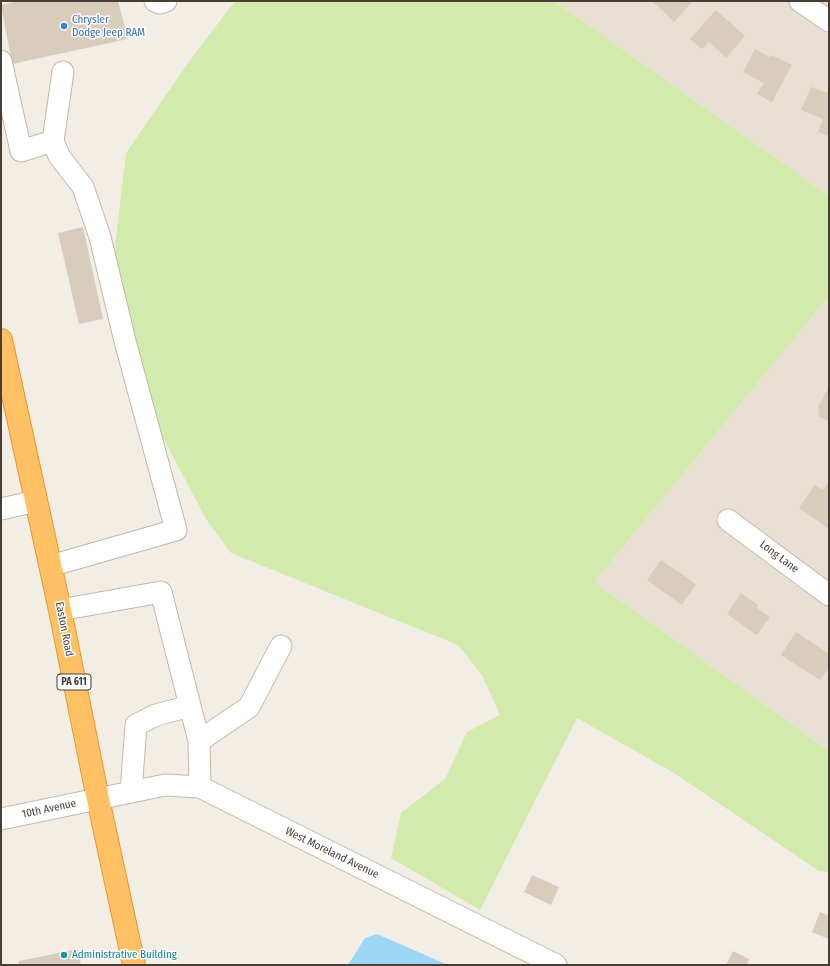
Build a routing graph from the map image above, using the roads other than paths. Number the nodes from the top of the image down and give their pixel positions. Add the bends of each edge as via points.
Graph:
1 (155, 1) edge
2 (166, 1) edge
3 (800, 1) edge
4 (829, 21) edge
5 (1, 61) edge
6 (63, 72) dead end
7 (53, 141) junction
8 (1, 340) edge
9 (36, 501) junction
10 (1, 509) edge
11 (728, 520) dead end
12 (50, 566) junction
13 (829, 595) edge
14 (60, 610) junction
15 (281, 646) dead end
16 (190, 706) junction
17 (199, 741) junction
18 (200, 787) junction
19 (131, 792) junction
20 (98, 798) junction
21 (1, 819) edge
22 (516, 945) junction
23 (134, 965) edge
24 (521, 965) edge
25 (556, 965) edge

1 - 2 street
3 - 4 street
5 - 7 street via 20,151
6 - 7 street
7 - 12 street via 59,156 83,187 100,237 124,340 176,530
8 - 9 highway, Easton Road / PA 611
9 - 10 street
9 - 12 highway, Easton Road / PA 611
11 - 13 street, Long Lane
12 - 14 highway, Easton Road / PA 611
14 - 16 street via 161,592
14 - 20 highway, Easton Road / PA 611
15 - 17 street via 249,707
16 - 17 street
16 - 19 street via 156,715 136,725
17 - 18 street
18 - 19 street, West Moreland Avenue via 165,785
18 - 22 street, West Moreland Avenue
19 - 20 street, West Moreland Avenue
20 - 21 street, 10th Avenue
20 - 23 highway, Easton Road / PA 611
22 - 24 street
22 - 25 street, West Moreland Avenue

